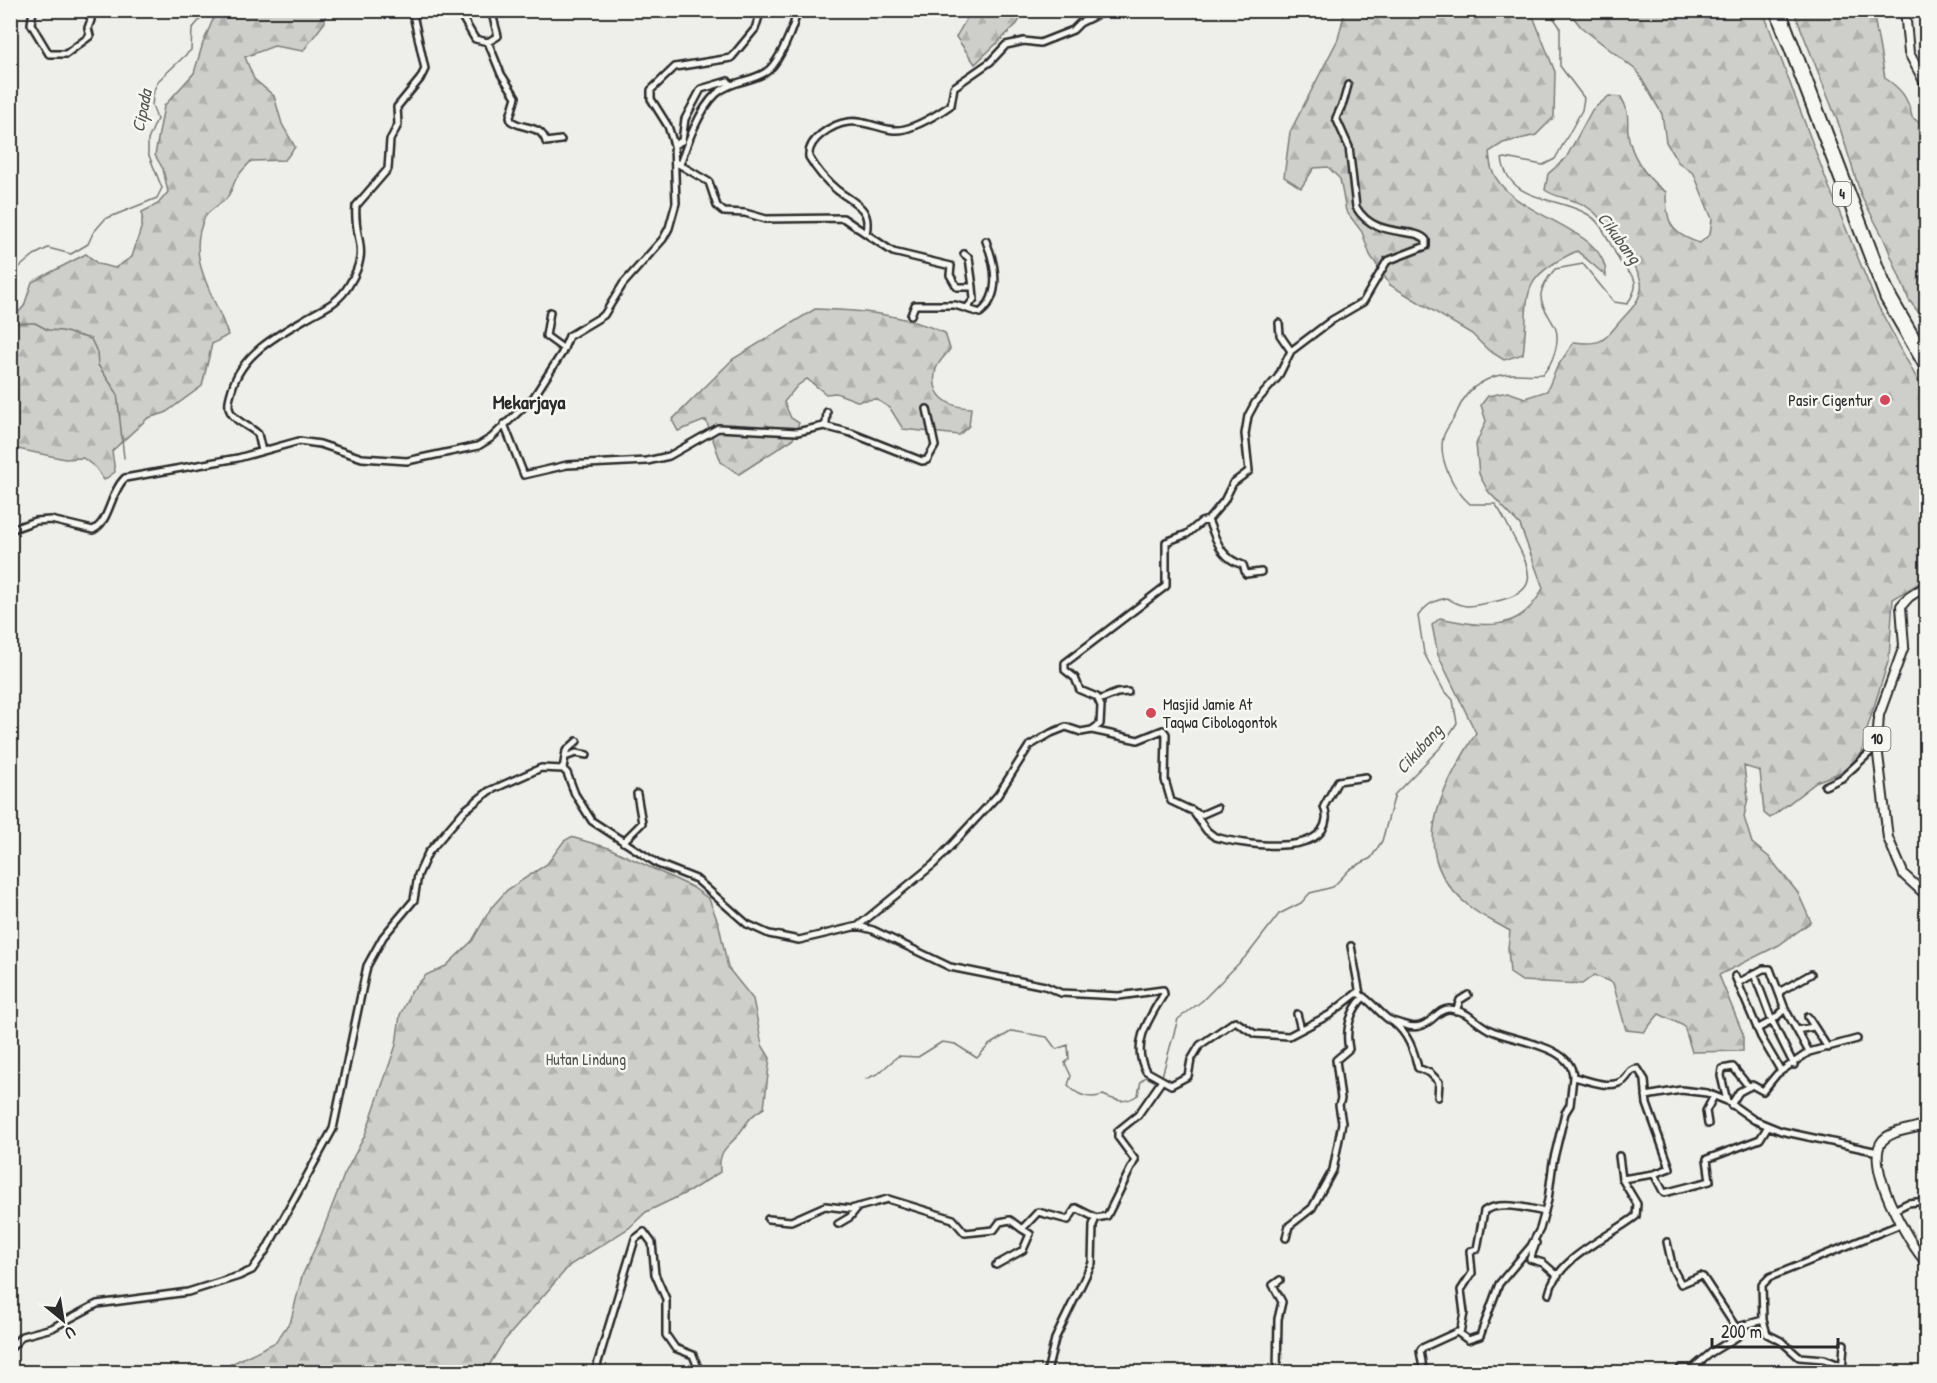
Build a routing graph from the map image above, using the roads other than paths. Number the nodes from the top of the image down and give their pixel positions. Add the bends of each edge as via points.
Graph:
1 (33, 10) edge
2 (87, 10) edge
3 (412, 10) edge
4 (458, 10) edge
5 (491, 10) edge
6 (761, 10) edge
7 (796, 10) edge
8 (1106, 10) edge
9 (1774, 10) edge
10 (1781, 10) edge
11 (1905, 10) edge
12 (488, 42) junction
13 (730, 85) junction
14 (1348, 85) dead end
15 (1926, 85) edge
16 (561, 140) dead end
17 (674, 145) junction
18 (678, 163) junction
19 (866, 233) junction
20 (986, 241) dead end
21 (964, 254) dead end
22 (973, 287) junction
23 (962, 307) junction
24 (550, 312) dead end
25 (910, 315) dead end
26 (1279, 323) dead end
27 (564, 349) junction
28 (1291, 351) junction
29 (1926, 356) edge
30 (1926, 370) edge
31 (927, 409) dead end
32 (827, 412) dead end
33 (504, 424) junction
34 (824, 426) junction
35 (262, 451) junction
36 (1208, 520) junction
37 (10, 530) edge
38 (1261, 572) dead end
39 (1926, 586) edge
40 (1128, 692) dead end
41 (1099, 700) junction
42 (1092, 730) junction
43 (576, 741) dead end
44 (1877, 746) junction
45 (587, 756) dead end
46 (566, 757) junction
47 (563, 769) junction
48 (1366, 777) dead end
49 (1826, 786) dead end
50 (637, 794) dead end
51 (1217, 808) dead end
52 (1192, 810) junction
53 (623, 842) junction
54 (1926, 895) edge
55 (858, 926) junction
56 (1351, 946) dead end
57 (1755, 973) junction
58 (1811, 974) dead end
59 (1736, 976) dead end
60 (1738, 983) junction
61 (1779, 992) junction
62 (1362, 995) junction
63 (1468, 995) dead end
64 (1785, 1009) junction
65 (1456, 1011) junction
66 (1297, 1014) dead end
67 (1808, 1017) dead end
68 (1392, 1021) junction
69 (1772, 1021) junction
70 (1812, 1027) junction
71 (1301, 1029) junction
72 (1757, 1029) junction
73 (1797, 1030) junction
74 (1857, 1039) dead end
75 (1828, 1048) junction
76 (1809, 1052) junction
77 (1794, 1065) junction
78 (1781, 1071) junction
79 (1573, 1077) junction
80 (1156, 1079) junction
81 (1749, 1087) junction
82 (1646, 1096) junction
83 (1714, 1096) junction
84 (1438, 1097) dead end
85 (1729, 1103) junction
86 (1708, 1124) dead end
87 (1926, 1124) edge
88 (1768, 1126) junction
89 (1878, 1152) junction
90 (1619, 1156) dead end
91 (1654, 1174) junction
92 (1622, 1179) junction
93 (1077, 1200) dead end
94 (1926, 1201) edge
95 (859, 1206) junction
96 (1079, 1210) junction
97 (1893, 1210) junction
98 (1545, 1212) junction
99 (1096, 1218) junction
100 (768, 1219) dead end
101 (838, 1224) dead end
102 (1900, 1224) junction
103 (1022, 1229) junction
104 (1538, 1233) junction
105 (1286, 1238) dead end
106 (1667, 1242) dead end
107 (1926, 1262) edge
108 (996, 1265) dead end
109 (1558, 1276) junction
110 (1280, 1280) dead end
111 (1549, 1293) dead end
112 (1763, 1320) junction
113 (1737, 1329) junction
114 (1460, 1333) junction
115 (1844, 1344) dead end
116 (10, 1349) edge
117 (1842, 1369) edge
118 (595, 1372) edge
119 (696, 1372) edge
120 (1047, 1372) edge
121 (1277, 1372) edge
122 (1413, 1372) edge
123 (1678, 1372) edge

1 - 2 street via 31,24 49,54 66,54 90,36
3 - 35 street via 425,69 397,107 398,123 390,140 388,170 356,206 362,248 356,273 334,303 251,355 238,370 230,410 258,434
4 - 12 street via 476,39
5 - 12 street via 498,36
6 - 17 street via 752,32 731,58 675,67 651,90 651,99
7 - 13 street via 795,23 768,72
8 - 19 street via 1073,30 1040,43 1024,41 1004,46 990,62 954,87 951,105 910,127 897,129 849,122 819,136 809,157 838,190 863,209
9 - 30 highway, 4 via 1873,272 1889,308
10 - 29 highway, 4 via 1880,270
11 - 15 highway via 1908,53
12 - 16 street via 516,97 511,121 538,130 546,142
13 - 17 street via 728,81 701,89 685,119 682,141
13 - 18 street via 715,95
14 - 28 street via 1336,118 1349,147 1360,215 1377,227 1421,236 1427,243 1421,250 1387,261 1363,302
17 - 18 street
18 - 19 street via 709,182 716,203 724,212 749,213 766,219 843,218
18 - 27 street via 675,207 663,239 623,284 604,315 571,334
19 - 22 street via 905,256 951,266 950,275 957,287
20 - 23 street via 994,261 996,282 990,305 980,313
21 - 22 street via 969,258
22 - 23 street via 974,299 967,308
23 - 25 street via 924,303 915,305
24 - 27 street via 546,336
26 - 28 street via 1280,335
27 - 33 street via 533,398
28 - 36 street via 1278,377 1248,416 1245,434 1250,470 1233,483
31 - 34 street via 935,446 922,462
32 - 34 street
33 - 34 street via 524,475 567,465 647,461 669,456 718,428 797,432
33 - 35 street via 478,446 406,461 362,458 299,441
35 - 37 street via 125,478 116,489 102,524 93,530 51,520
36 - 38 street via 1228,560 1243,566 1246,574
36 - 41 street via 1187,534 1167,540 1164,589 1064,664 1080,690
39 - 44 highway, 10 via 1901,606 1904,646 1880,715
40 - 41 street
41 - 42 street via 1101,720
42 - 52 street via 1138,740 1163,730 1171,801
42 - 55 street via 1079,732 1066,727 1029,746 998,795 934,864
43 - 46 street via 566,751
44 - 49 street via 1842,778
44 - 54 highway, 10 via 1888,838 1904,875
45 - 46 street via 576,753
46 - 47 street
47 - 53 street via 589,818
47 - 116 street via 541,768 489,791 434,844 418,875 414,900 383,937 367,966 333,1129 252,1270 188,1292 98,1305 52,1328 22,1336
48 - 52 street via 1338,781 1324,806 1326,822 1317,835 1280,847 1215,837
50 - 53 street via 642,823
51 - 52 street via 1201,815
53 - 55 street via 658,864 696,879 747,924 769,934 799,940
55 - 80 street via 950,967 1045,986 1061,993 1137,996 1162,989 1164,994 1139,1044 1142,1065
56 - 62 street
57 - 60 street
57 - 61 street via 1768,968
57 - 69 street
58 - 61 street
59 - 60 street
60 - 72 street
61 - 64 street
62 - 68 street
62 - 71 street via 1356,993 1329,1015
62 - 105 street via 1345,1036 1349,1049 1336,1060 1343,1116 1333,1169 1312,1208 1289,1226
63 - 65 street via 1460,1000
64 - 69 street
64 - 73 street
65 - 68 street via 1442,1010 1432,1022 1419,1026
65 - 79 street via 1475,1018 1488,1030 1538,1045 1563,1058 1571,1065
66 - 71 street
67 - 70 street
68 - 84 street via 1405,1034 1418,1068 1439,1082
69 - 72 street
69 - 77 street
70 - 73 street
70 - 75 street
71 - 80 street via 1281,1037 1255,1034 1235,1021 1200,1045 1188,1076 1182,1081 1172,1085
72 - 78 street
73 - 76 street
74 - 75 street
75 - 76 street
76 - 77 street
77 - 78 street
78 - 81 street via 1762,1091 1754,1085
79 - 82 street via 1601,1084 1619,1082 1637,1069 1645,1080
79 - 98 street via 1570,1105 1552,1162
80 - 99 street via 1141,1112 1118,1131 1118,1137 1135,1160 1107,1216
81 - 85 street
81 - 85 street via 1733,1067 1722,1069
82 - 83 street via 1691,1090
82 - 91 street via 1672,1167
83 - 85 street
83 - 86 street via 1706,1111
85 - 88 street
87 - 89 highway via 1888,1136
88 - 89 street
88 - 91 street via 1760,1139 1707,1159 1710,1181 1664,1193
89 - 97 highway
90 - 92 street
91 - 92 street
92 - 109 street via 1637,1204 1636,1216 1584,1251
93 - 96 street
94 - 97 street
95 - 100 street via 825,1206 791,1221
95 - 101 street
95 - 103 street via 891,1199 953,1219 966,1233 994,1230 1000,1222 1010,1220
96 - 99 street
96 - 103 street via 1069,1220 1036,1212
97 - 102 highway
98 - 104 street
98 - 114 street via 1492,1206 1484,1211 1477,1249 1470,1251 1472,1273 1461,1290 1464,1313
99 - 120 street via 1092,1263 1055,1339
102 - 107 highway
102 - 112 street via 1770,1277 1762,1285
103 - 108 street via 1030,1234 1023,1250
104 - 109 street via 1530,1258
104 - 114 street via 1499,1284 1480,1336 1470,1341
106 - 113 street via 1681,1284 1703,1277
109 - 111 street
110 - 121 street via 1273,1285 1282,1302
112 - 113 street
112 - 117 street via 1767,1334 1795,1355 1824,1359
113 - 123 street via 1740,1335 1734,1341 1693,1368 1681,1368
114 - 122 street via 1422,1348 1423,1368
115 - 117 street
118 - 119 street via 635,1239 644,1232 652,1243 655,1274 666,1299 666,1335 675,1348 693,1355

